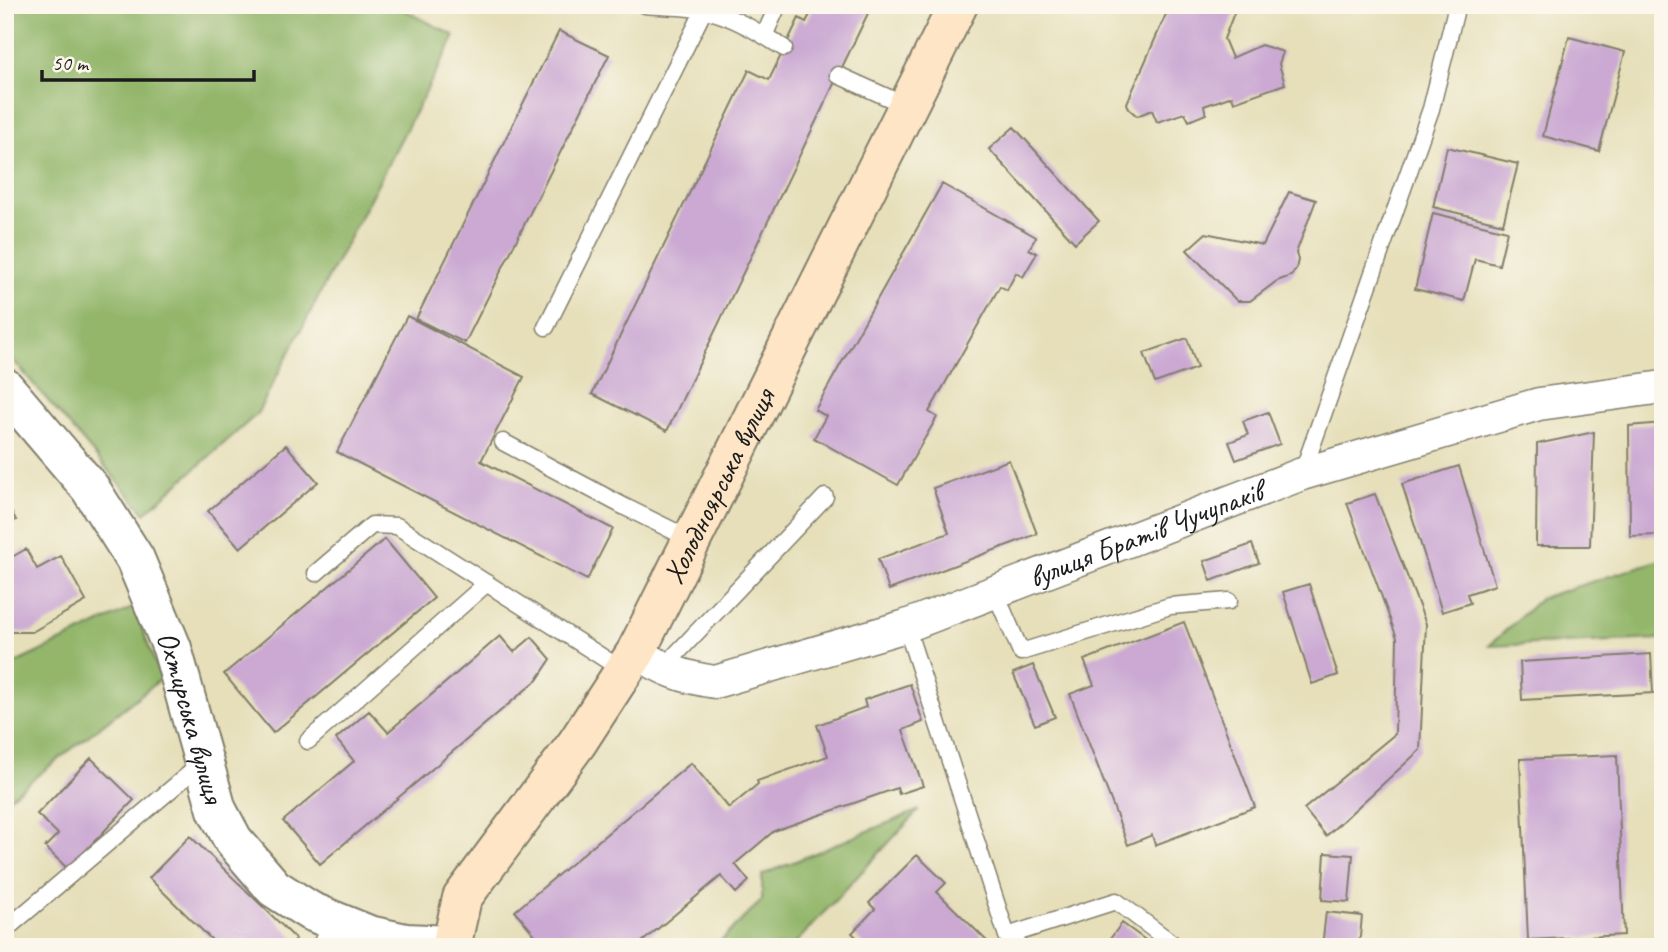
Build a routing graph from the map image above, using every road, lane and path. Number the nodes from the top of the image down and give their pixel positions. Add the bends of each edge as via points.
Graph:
1 (645, 5) edge
2 (778, 5) edge
3 (958, 5) edge
4 (1457, 5) edge
5 (704, 10) junction
6 (764, 36) junction
7 (784, 48) dead end
8 (838, 75) dead end
9 (909, 107) junction
10 (546, 327) dead end
11 (1663, 387) edge
12 (5, 388) edge
13 (503, 442) dead end
14 (1302, 474) junction
15 (825, 497) dead end
16 (692, 540) junction
17 (316, 573) dead end
18 (487, 583) junction
19 (995, 592) junction
20 (1229, 601) dead end
21 (906, 626) junction
22 (641, 664) junction
23 (308, 741) dead end
24 (204, 762) junction
25 (5, 930) edge
26 (328, 935) edge
27 (1007, 936) junction
28 (450, 946) edge
29 (1021, 947) edge
30 (1177, 947) edge

1 - 5 lane
2 - 6 lane
3 - 9 main road, Холодноярська вулиця
4 - 14 lane via 1431,109
5 - 6 lane
5 - 10 lane
6 - 7 lane
8 - 9 lane
9 - 16 main road, Холодноярська вулиця
11 - 14 street, вулиця Братів Чучупаків via 1539,404
12 - 24 street, Охтирська вулиця via 90,488 135,559 172,648
13 - 16 lane
14 - 19 street, вулиця Братів Чучупаків
15 - 22 lane
16 - 22 main road, Холодноярська вулиця
17 - 18 lane via 372,525 397,526
18 - 22 lane
18 - 23 lane
19 - 20 lane via 1021,652 1170,606
19 - 21 street, вулиця Братів Чучупаків
21 - 22 street, вулиця Братів Чучупаків via 715,682
21 - 27 lane
22 - 28 main road, Холодноярська вулиця via 462,898
24 - 25 lane
24 - 26 street, Охтирська вулиця via 217,810 233,840 274,888 310,911
26 - 28 street, Охтирська вулиця via 369,935
27 - 29 lane
27 - 30 lane via 1116,901

